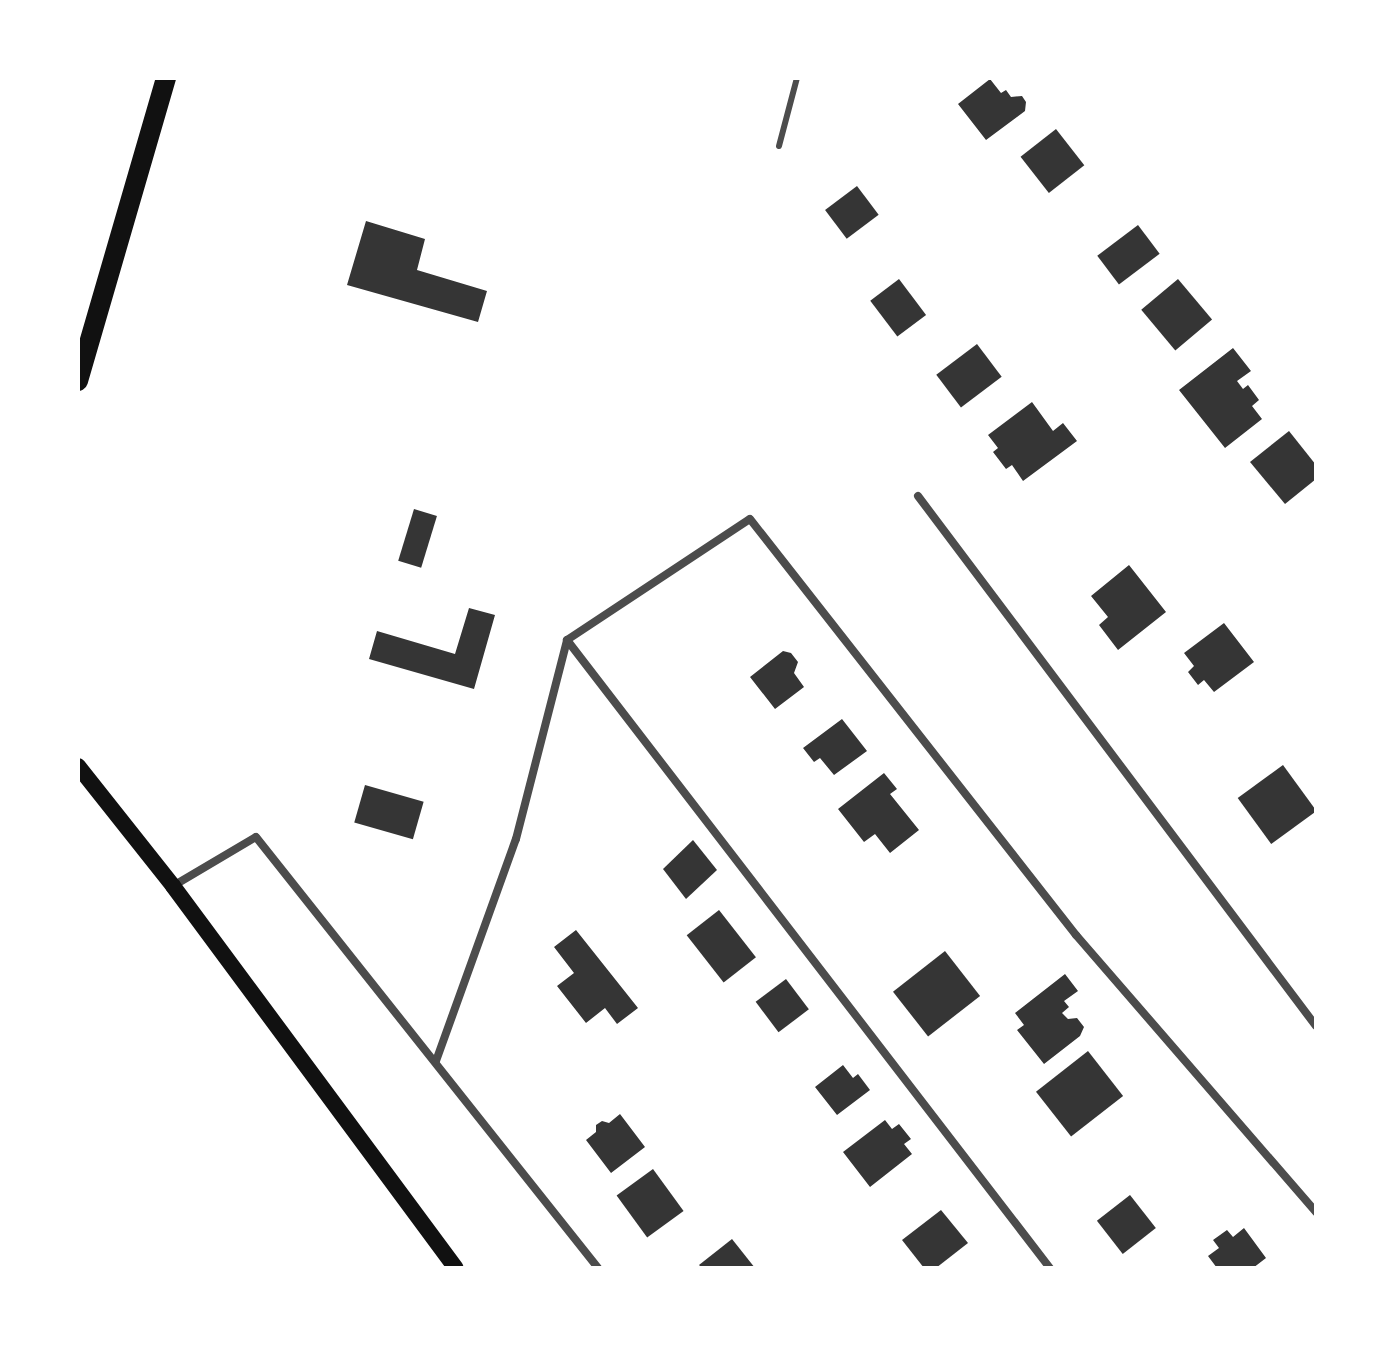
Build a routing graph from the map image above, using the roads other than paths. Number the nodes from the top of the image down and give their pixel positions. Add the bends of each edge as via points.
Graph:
1 (166, 78) edge
2 (797, 78) edge
3 (779, 146) dead end
4 (78, 381) edge
5 (918, 496) dead end
6 (567, 640) junction
7 (78, 766) edge
8 (173, 886) junction
9 (1316, 1026) edge
10 (436, 1061) junction
11 (1316, 1212) edge
12 (456, 1268) edge
13 (598, 1268) edge
14 (1050, 1268) edge

1 - 4 main road
2 - 3 lane
5 - 9 street
6 - 10 street via 516,839
6 - 11 street via 750,519 1076,935
6 - 14 street
7 - 8 main road
8 - 10 street via 256,837
8 - 12 main road
10 - 13 street

